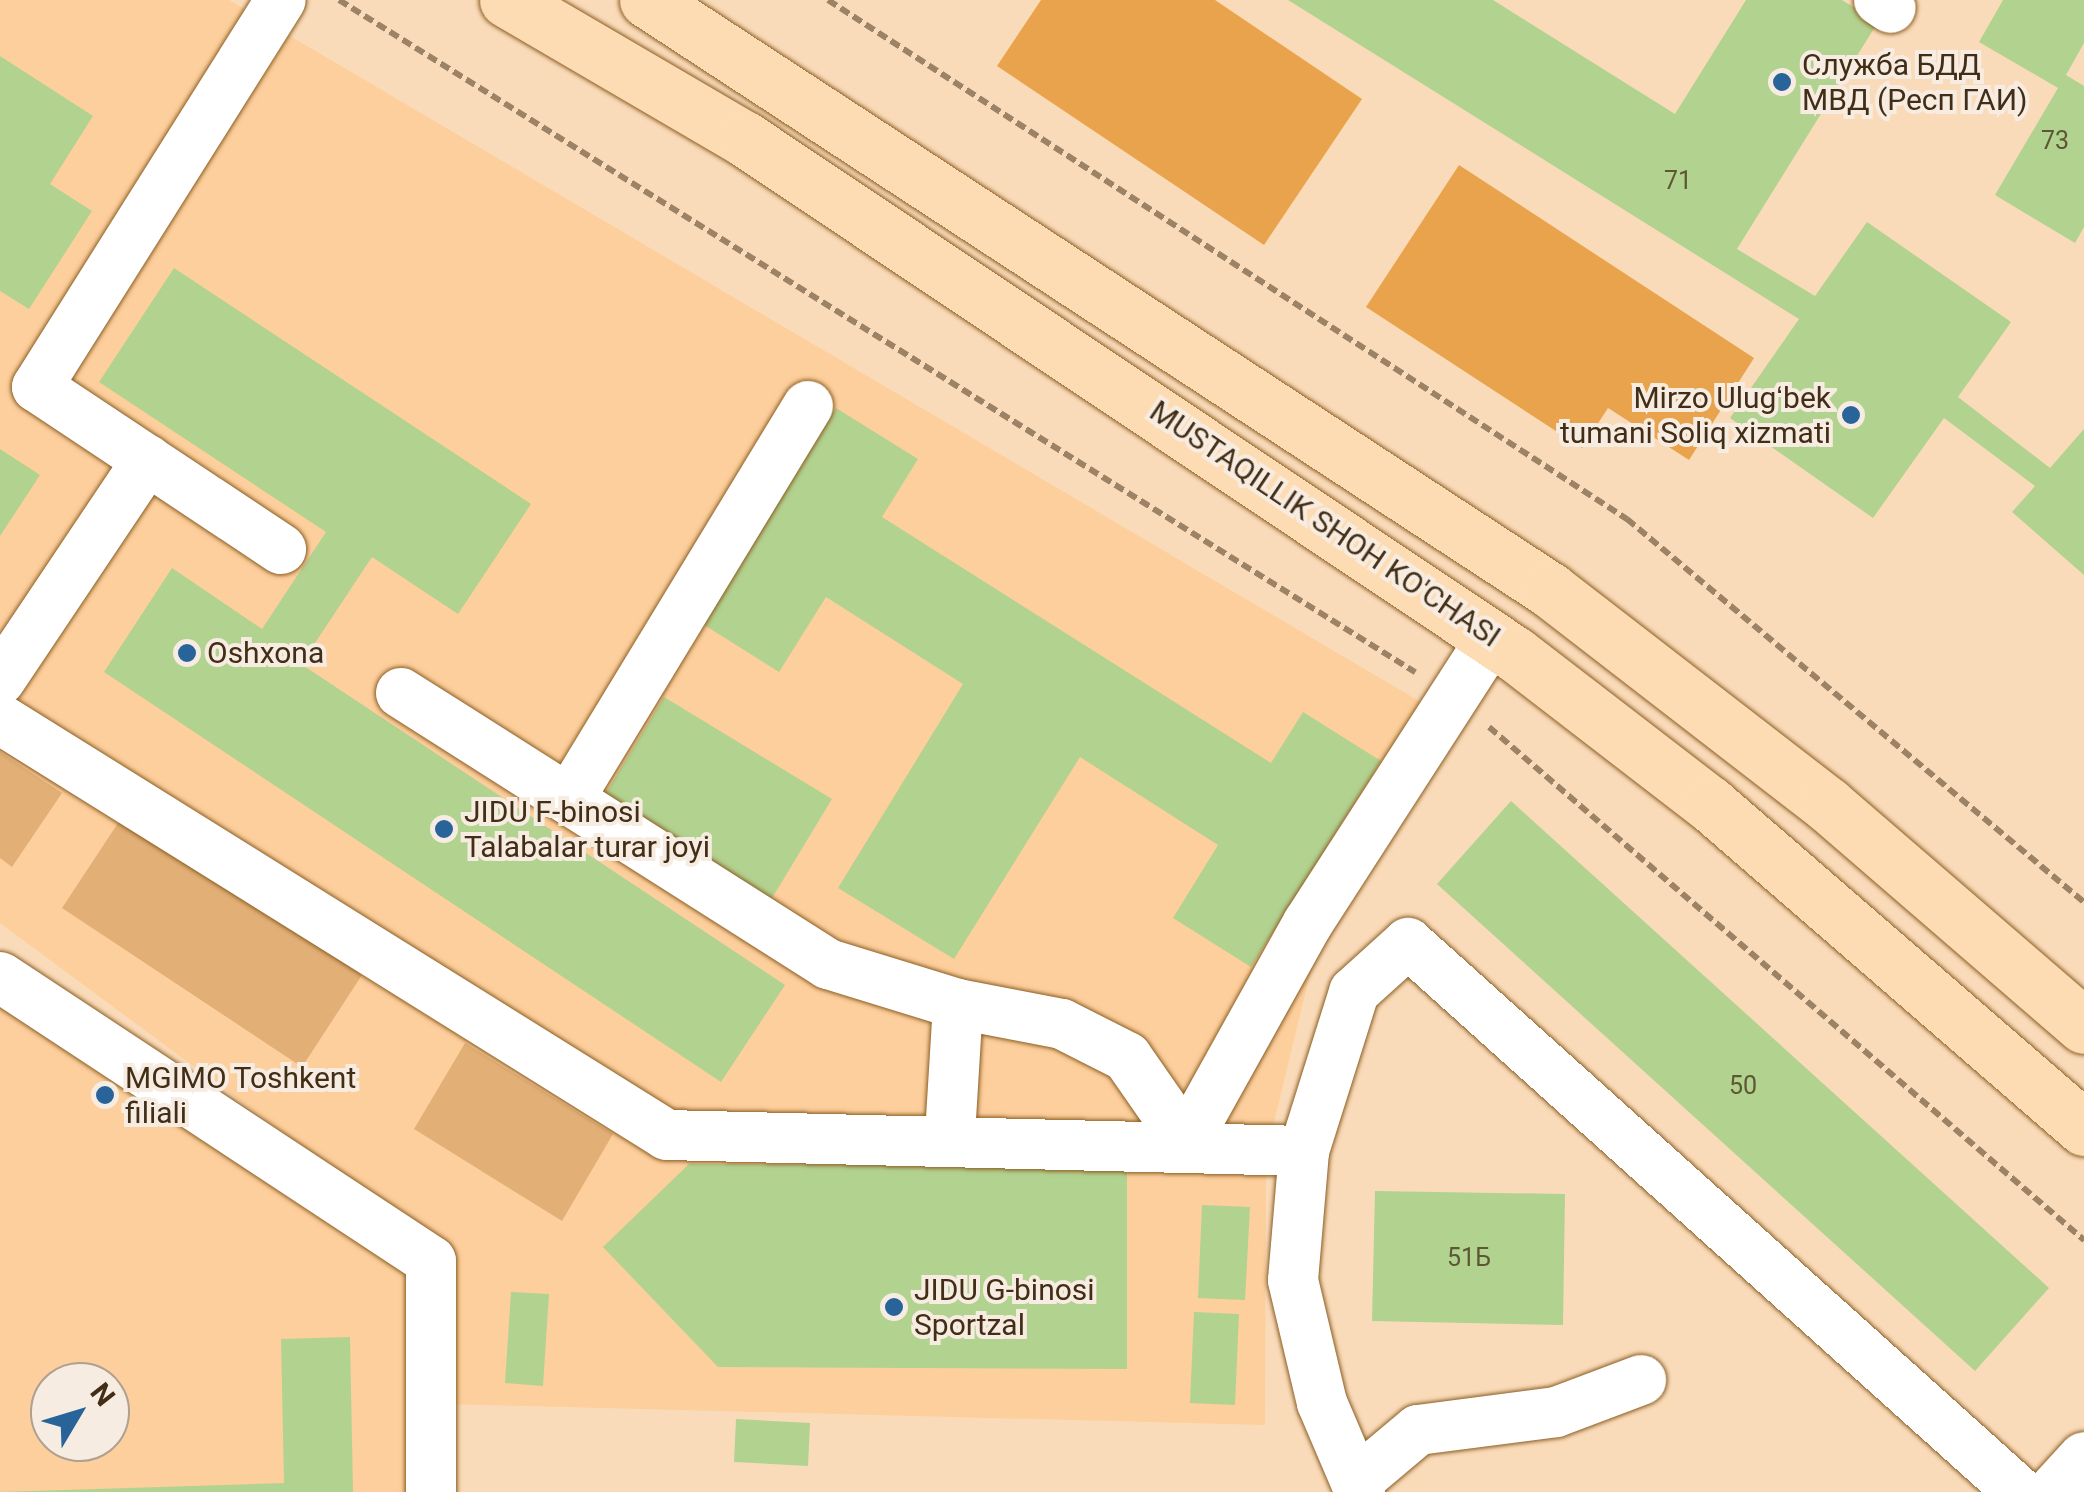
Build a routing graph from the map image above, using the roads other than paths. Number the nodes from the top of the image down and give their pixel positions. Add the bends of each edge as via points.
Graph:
1 (280, 0) edge
2 (507, 0) edge
3 (648, 0) edge
4 (18, 376) edge
5 (808, 406) dead end
6 (146, 460) junction
7 (281, 549) dead end
8 (1492, 638) junction
9 (0, 680) edge
10 (401, 693) dead end
11 (0, 719) edge
12 (569, 799) junction
13 (0, 977) edge
14 (958, 1004) junction
15 (2084, 1026) edge
16 (2084, 1128) edge
17 (950, 1136) junction
18 (1186, 1142) junction
19 (1304, 1151) junction
20 (1642, 1380) dead end
21 (2084, 1457) edge
22 (1358, 1487) edge
23 (431, 1492) edge
24 (2019, 1492) edge
25 (2052, 1492) edge

1 - 4 lane
2 - 8 main road, MUSTAQILLIK SHOH KO'CHASI via 744,139
3 - 15 main road via 1550,590 1783,768
4 - 6 lane
5 - 12 lane
6 - 7 lane
6 - 9 lane
8 - 16 main road, MUSTAQILLIK SHOH KO'CHASI via 1670,771
8 - 18 lane via 1308,923
10 - 12 lane
11 - 17 lane via 667,1135
12 - 14 lane via 828,964
13 - 23 lane via 431,1261
14 - 17 lane
14 - 18 lane via 1062,1024 1127,1057
17 - 18 lane
18 - 19 lane
19 - 22 lane via 1292,1280 1322,1403
19 - 24 lane via 1354,992 1408,943
20 - 22 lane via 1556,1412 1418,1430
21 - 25 lane

